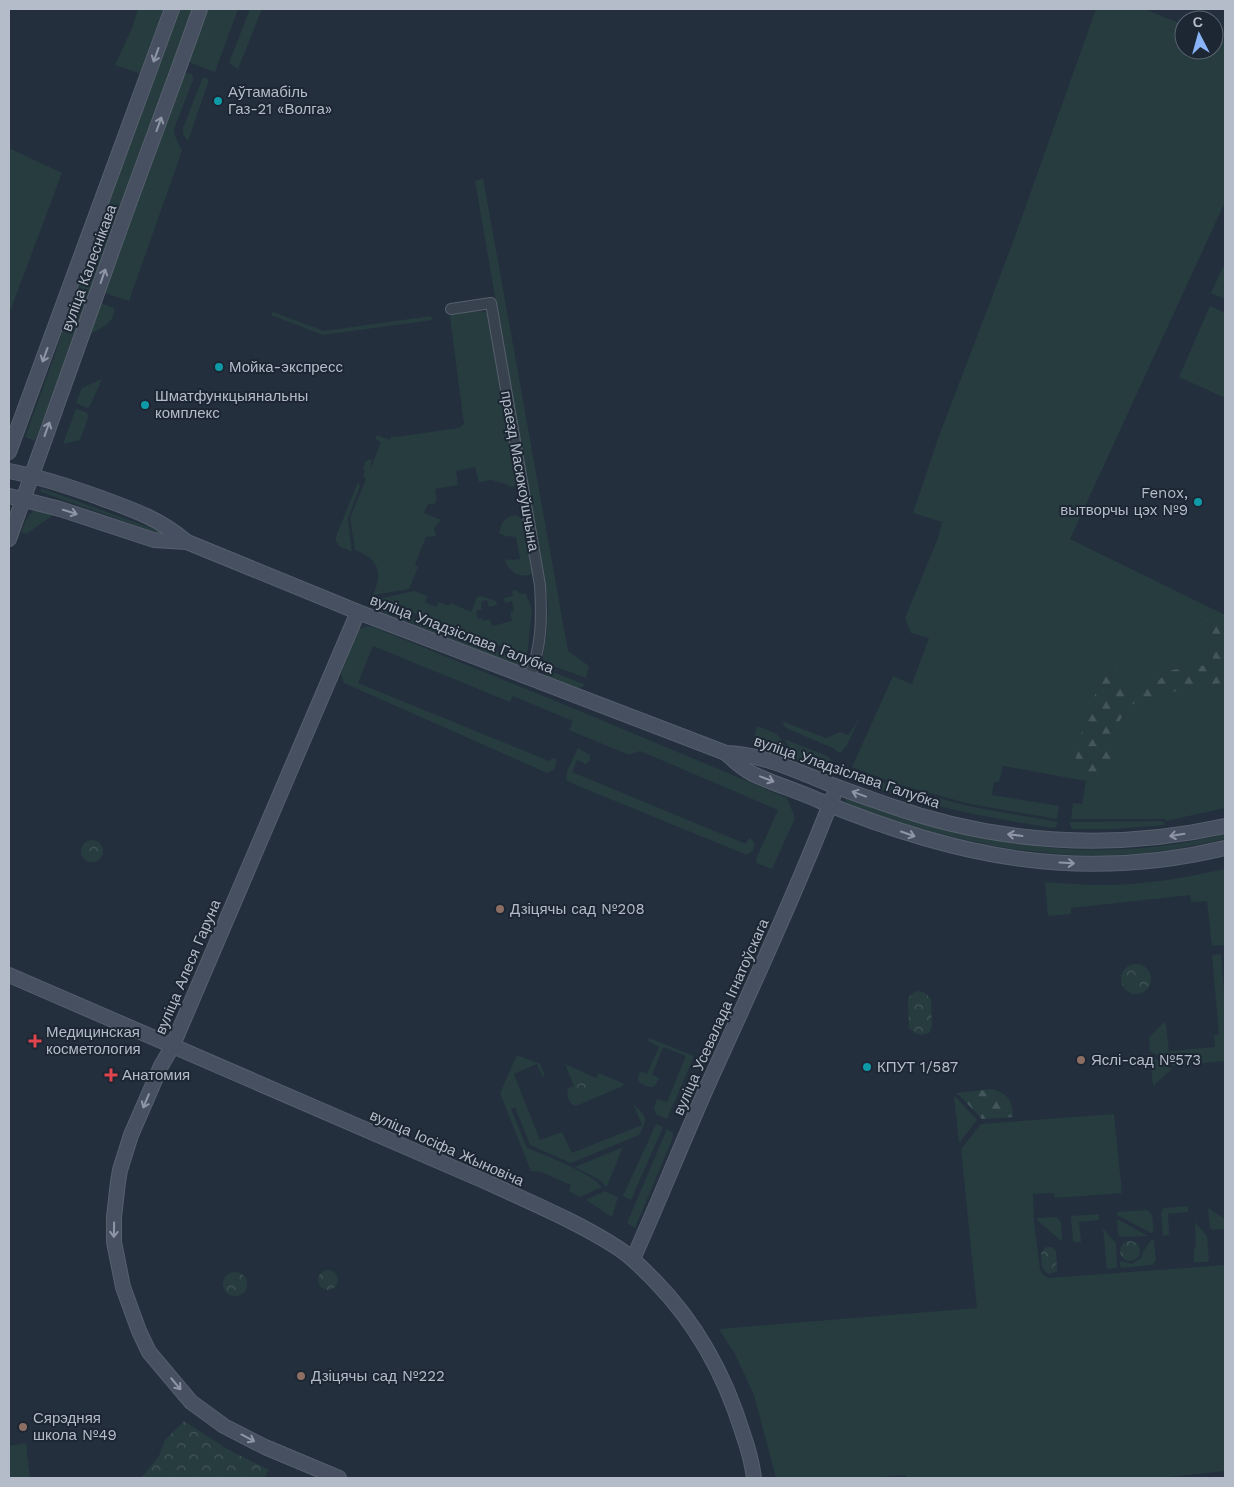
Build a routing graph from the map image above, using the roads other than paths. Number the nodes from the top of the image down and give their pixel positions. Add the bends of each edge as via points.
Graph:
1 (172, 9) edge
2 (200, 9) edge
3 (451, 309) dead end
4 (9, 452) edge
5 (9, 471) edge
6 (32, 475) junction
7 (9, 496) edge
8 (23, 500) junction
9 (9, 539) edge
10 (186, 542) junction
11 (358, 612) junction
12 (529, 678) junction
13 (726, 753) junction
14 (836, 786) junction
15 (830, 805) junction
16 (1225, 826) edge
17 (1225, 848) edge
18 (9, 975) edge
19 (172, 1046) junction
20 (633, 1259) junction
21 (338, 1478) edge
22 (754, 1478) edge

1 -> 4 main road, вуліца Калеснікава
6 -> 2 main road, вуліца Калеснікава
3 - 12 street, праезд Масюкоўшчына via 491,303 540,585 540,636
5 - 6 main road, вуліца Уладзіслава Галубка
6 - 8 main road, вуліца Калеснікава
6 - 10 main road, вуліца Уладзіслава Галубка via 132,509 166,526
7 - 8 main road, вуліца Уладзіслава Галубка
8 - 9 main road, вуліца Калеснікава
8 -> 10 main road, вуліца Уладзіслава Галубка via 88,517 154,540
10 - 11 main road, вуліца Уладзіслава Галубка
11 - 12 main road, вуліца Уладзіслава Галубка
11 - 19 main road, вуліца Алеся Гаруна
12 - 13 main road, вуліца Уладзіслава Галубка
13 - 14 main road, вуліца Уладзіслава Галубка via 760,757
13 -> 15 main road, вуліца Уладзіслава Галубка via 752,774
14 - 15 main road, вуліца Усевалада Ігнатоўскага
16 -> 14 main road, вуліца Уладзіслава Галубка via 1119,841 1030,837 945,822
15 -> 17 main road, вуліца Уладзіслава Галубка via 928,840 1036,861 1126,864 1179,858
15 - 20 main road, вуліца Усевалада Ігнатоўскага
18 - 19 main road, вуліца Іосіфа Жыновіча
19 - 20 main road, вуліца Іосіфа Жыновіча via 548,1210
19 -> 21 main road, вуліца Алеся Гаруна via 131,1135 118,1182 114,1242 123,1287 139,1331 149,1352 192,1402 224,1426 265,1448
20 - 22 main road, вуліца Іосіфа Жыновіча via 670,1297 712,1357 734,1406

